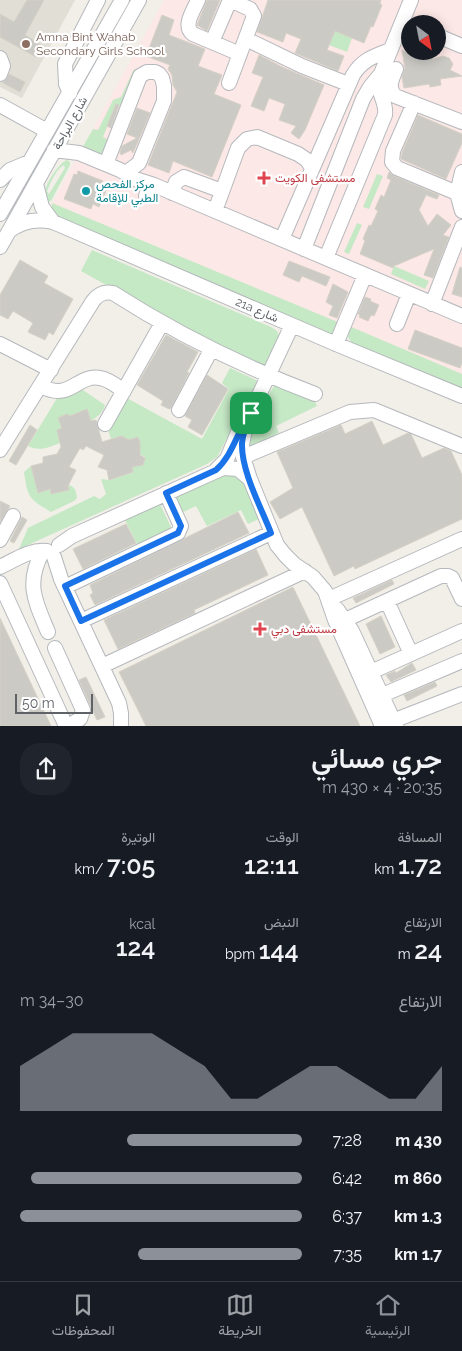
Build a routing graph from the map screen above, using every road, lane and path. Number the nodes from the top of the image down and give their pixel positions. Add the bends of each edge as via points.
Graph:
1 (98, 0) edge
2 (122, 0) edge
3 (140, 0) edge
4 (198, 0) edge
5 (230, 0) edge
6 (410, 0) edge
7 (407, 15) edge
8 (401, 31) edge
9 (246, 39) junction
10 (446, 39) edge
11 (212, 42) junction
12 (462, 46) edge
13 (390, 50) junction
14 (240, 54) junction
15 (0, 58) edge
16 (396, 69) dead end
17 (0, 74) edge
18 (379, 76) junction
19 (229, 83) dead end
20 (348, 84) junction
21 (70, 93) junction
22 (383, 101) junction
23 (414, 103) junction
24 (0, 106) edge
25 (361, 106) junction
26 (462, 122) edge
27 (48, 131) junction
28 (54, 150) junction
29 (29, 162) junction
30 (139, 163) junction
31 (106, 164) junction
32 (312, 168) junction
33 (462, 172) edge
34 (126, 173) junction
35 (0, 180) edge
36 (36, 184) junction
37 (146, 187) junction
38 (222, 191) junction
39 (172, 192) junction
40 (457, 193) junction
41 (462, 211) edge
42 (209, 213) junction
43 (0, 214) edge
44 (53, 222) junction
45 (462, 228) edge
46 (9, 231) junction
47 (282, 239) junction
48 (0, 247) edge
49 (304, 249) junction
50 (326, 258) junction
51 (366, 275) junction
52 (409, 294) junction
53 (432, 304) junction
54 (462, 316) edge
55 (162, 323) junction
56 (397, 324) dead end
57 (292, 325) junction
58 (0, 344) edge
59 (336, 344) junction
60 (211, 350) junction
61 (51, 370) junction
62 (268, 376) junction
63 (41, 386) junction
64 (124, 391) junction
65 (315, 394) dead end
66 (462, 396) edge
67 (179, 410) dead end
68 (251, 413) junction
69 (105, 424) dead end
70 (462, 446) edge
71 (0, 450) edge
72 (243, 457) junction
73 (216, 470) junction
74 (250, 479) junction
75 (166, 493) junction
76 (13, 516) dead end
77 (271, 533) junction
78 (462, 539) edge
79 (0, 540) edge
80 (50, 551) junction
81 (3, 563) edge
82 (305, 571) junction
83 (0, 583) edge
84 (65, 586) junction
85 (328, 599) junction
86 (462, 599) edge
87 (387, 600) junction
88 (345, 620) junction
89 (81, 621) junction
90 (462, 631) edge
91 (48, 632) dead end
92 (55, 648) dead end
93 (411, 654) junction
94 (462, 661) edge
95 (102, 666) junction
96 (371, 672) junction
97 (462, 694) edge
98 (376, 698) junction
99 (123, 725) edge
100 (391, 725) edge
101 (67, 726) edge

1 - 21 street via 65,64
2 - 21 street, شارع البراحة
3 - 28 street, شارع البراحة
4 - 11 street via 188,30
5 - 9 street via 254,13
5 - 11 street
6 - 7 street
8 - 13 street
9 - 14 street
9 - 20 street
10 - 12 street
11 - 14 street
13 - 18 street
13 - 20 street via 364,62
14 - 19 street
15 - 17 street via 3,66
16 - 23 street via 391,82 392,91
18 - 22 street
18 - 25 street
20 - 32 street
21 - 27 street, شارع البراحة
22 - 25 street
22 - 50 street via 385,115
23 - 26 street
23 - 40 street via 393,151 392,162 397,168
24 - 27 street
25 - 49 street
27 - 29 street, شارع البراحة
28 - 31 street via 80,153
28 - 36 street, شارع البراحة
29 - 35 street via 10,170
29 - 43 street, شارع البراحة
30 - 31 street via 164,101 162,78 151,71 143,74 137,83
30 - 34 street
30 - 37 street via 139,173
31 - 34 street
32 - 38 street via 298,154 252,137 240,144
32 - 47 street
33 - 40 street
34 - 37 street
36 - 44 street via 42,207
36 - 46 street, شارع البراحة
37 - 39 street
38 - 39 street via 184,177 176,182
38 - 42 street
39 - 42 street
40 - 41 street
42 - 47 street
44 - 46 street, 21a شارع via 32,221
44 - 57 street, 21a شارع
45 - 53 street
46 - 48 street, شارع البراحة
47 - 49 street
49 - 50 street
50 - 51 street
51 - 52 street
51 - 59 street
52 - 53 street
52 - 56 street
53 - 54 street
55 - 60 street
55 - 61 street via 113,293 101,293
55 - 64 street
57 - 59 street, 21a شارع
57 - 62 street
58 - 61 street
59 - 66 street, 21a شارع
60 - 62 street
60 - 67 street
61 - 63 street
62 - 65 street
62 - 68 street
63 - 64 street via 60,392 99,378
63 - 71 street
64 - 69 street
68 - 72 street via 243,434
68 - 73 street via 240,428 227,459
70 - 72 street via 374,410 366,410 343,415
72 - 74 street
73 - 74 street via 238,469
73 - 75 street
74 - 77 street
75 - 80 street via 72,536
75 - 84 street via 181,526 178,533
76 - 79 street
77 - 82 street via 285,555
77 - 89 street
78 - 85 street
80 - 81 street via 30,552
80 - 84 street
80 - 91 street via 34,569 32,588
82 - 85 street via 319,583
82 - 95 street
83 - 101 street
84 - 89 street
85 - 88 street
85 - 98 street via 335,620
86 - 87 street via 452,578 445,575
87 - 88 street
87 - 93 street
88 - 96 street
89 - 95 street
90 - 93 street
92 - 101 street via 82,710 80,719
93 - 96 street
94 - 98 street
95 - 99 street via 119,703
96 - 98 street
97 - 100 street
98 - 100 street

